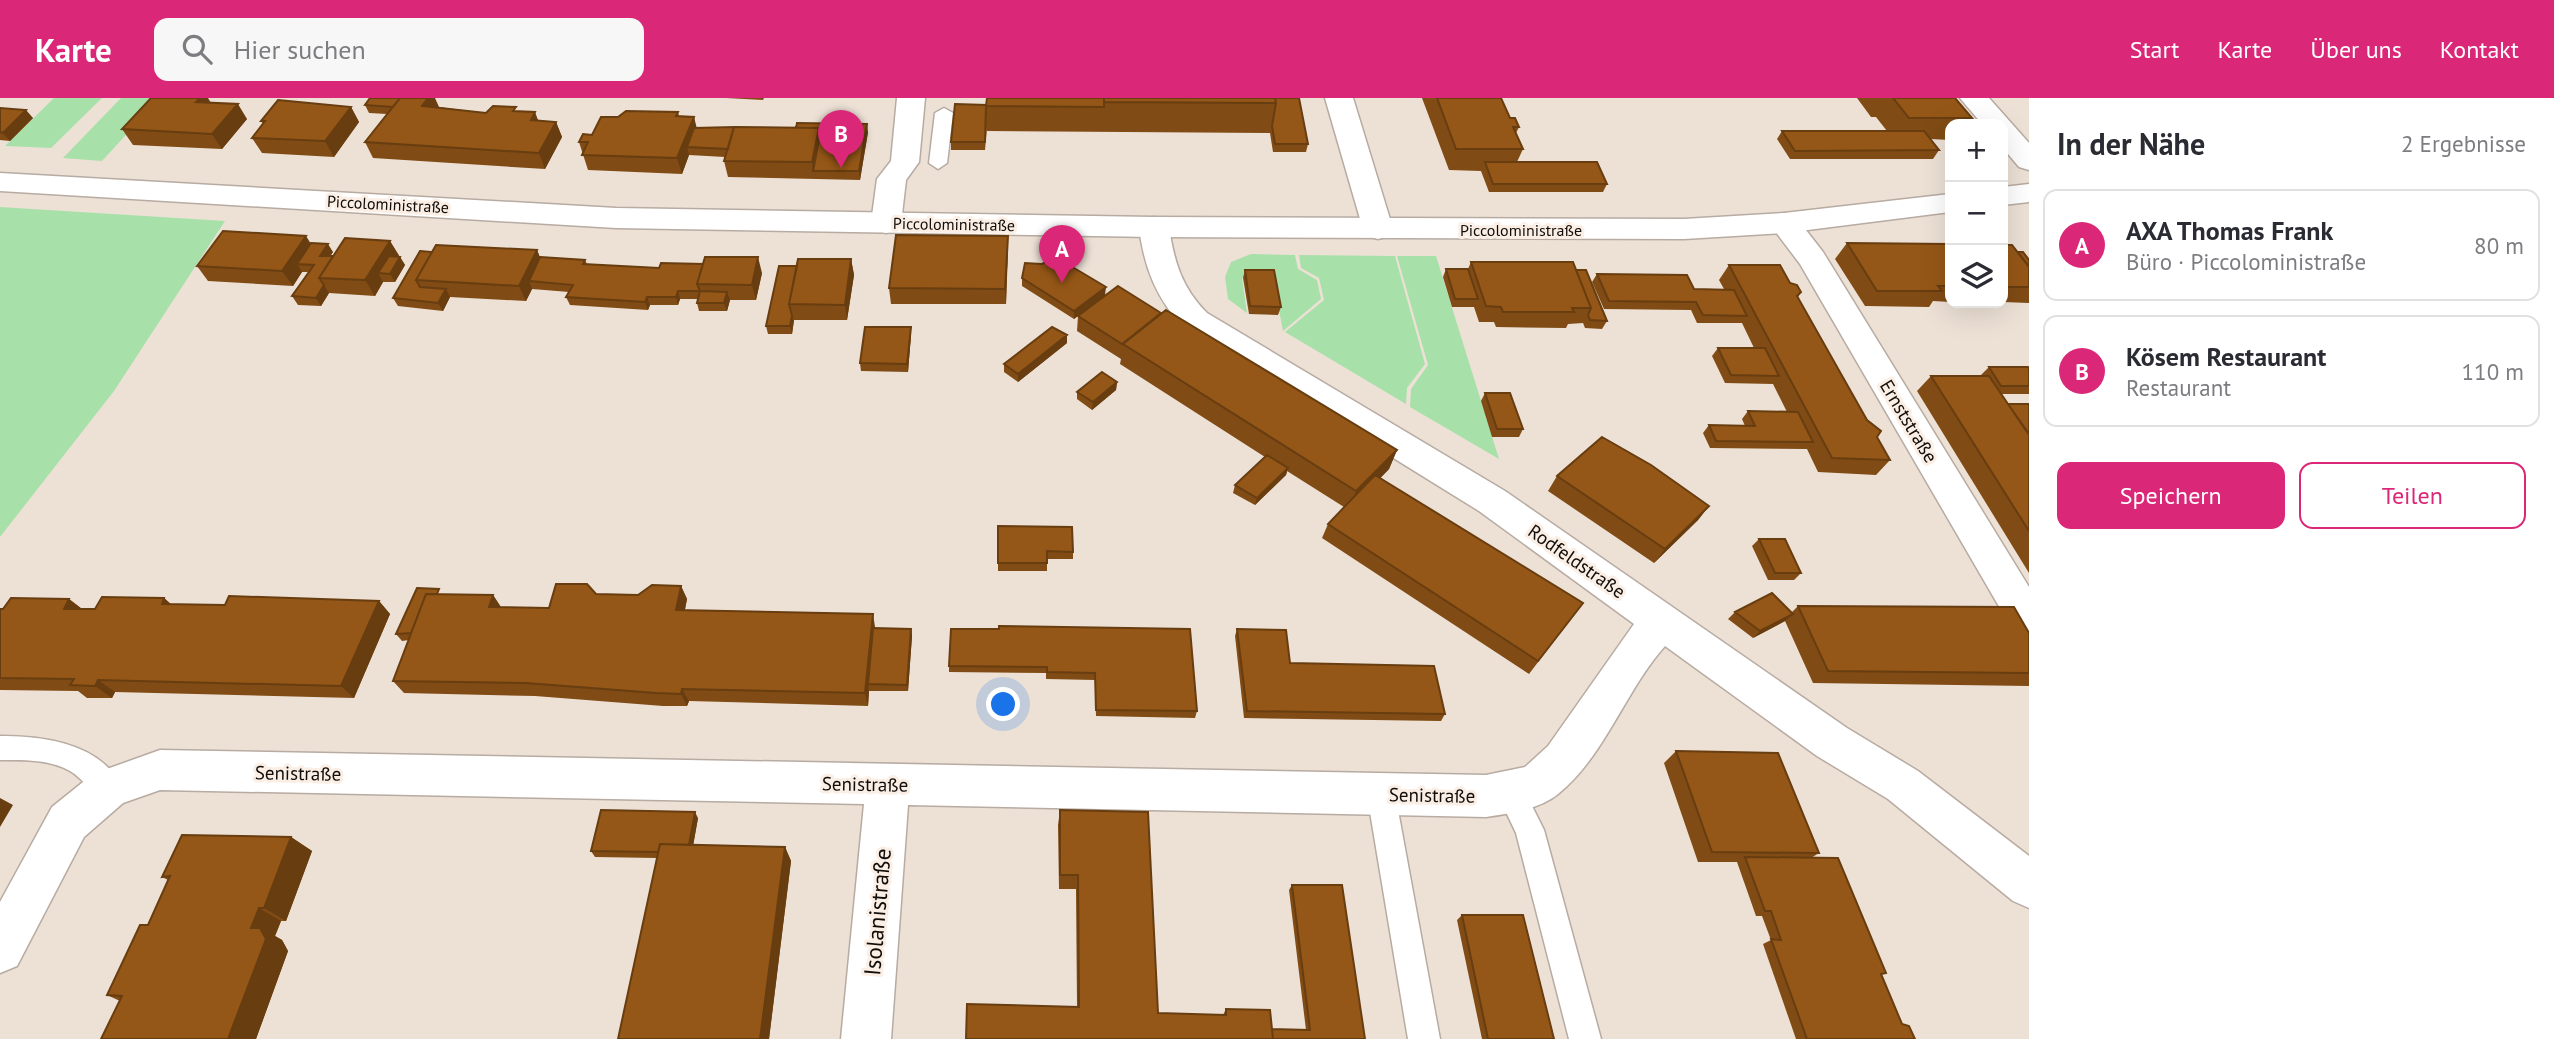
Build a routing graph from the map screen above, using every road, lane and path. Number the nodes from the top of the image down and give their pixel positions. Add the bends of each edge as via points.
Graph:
1 (911, 98) edge
2 (1339, 98) edge
3 (1974, 98) edge
4 (944, 113) dead end
5 (1993, 119) edge
6 (908, 135) junction
7 (941, 136) junction
8 (2008, 137) edge
9 (2029, 161) edge
10 (938, 163) dead end
11 (0, 182) edge
12 (2029, 193) edge
13 (2008, 195) edge
14 (1945, 203) edge
15 (886, 223) junction
16 (1784, 223) junction
17 (1154, 227) junction
18 (1378, 229) junction
19 (1662, 621) junction
20 (2029, 622) edge
21 (0, 748) edge
22 (888, 785) junction
23 (108, 788) junction
24 (1511, 793) junction
25 (1381, 794) junction
26 (2027, 878) edge
27 (0, 949) edge
28 (866, 1039) edge
29 (1424, 1039) edge
30 (1584, 1039) edge

1 - 6 street
2 - 18 street
3 - 5 street
4 - 7 lane
6 - 7 lane
6 - 15 street via 905,162 892,179
7 - 10 lane
8 - 9 street
11 - 15 street, Piccoloministraße via 615,218
12 - 13 street
14 - 16 street, Piccoloministraße
15 - 17 street, Piccoloministraße
16 - 18 street, Piccoloministraße via 1634,230
16 - 20 street, Ernststraße via 1812,259
17 - 18 street, Piccoloministraße
17 - 19 street, Rodfeldstraße via 1165,280 1177,302 1196,321 1492,501
19 - 24 street, Senistraße via 1641,644 1563,760 1540,782
19 - 26 street, Rodfeldstraße via 1832,742 1903,785
21 - 23 lane via 38,748 79,761
22 - 23 street, Senistraße via 160,770
22 - 25 street, Senistraße
22 - 28 street, Isolanistraße
23 - 27 street via 68,822
24 - 25 street, Senistraße
24 - 30 lane via 1530,830
25 - 29 lane

